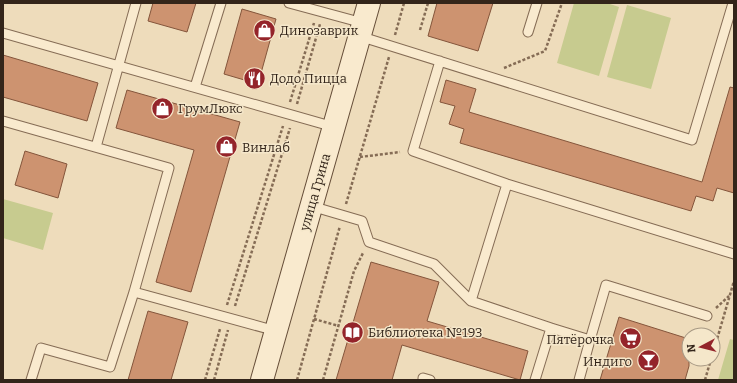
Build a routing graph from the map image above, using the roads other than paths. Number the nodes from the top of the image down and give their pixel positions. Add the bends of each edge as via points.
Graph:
1 (136, 3) edge
2 (221, 3) edge
3 (289, 3) edge
4 (537, 3) edge
5 (734, 3) edge
6 (364, 21) edge
7 (528, 32) dead end
8 (3, 33) edge
9 (440, 61) junction
10 (118, 66) junction
11 (195, 87) junction
12 (3, 121) edge
13 (334, 127) junction
14 (96, 147) junction
15 (507, 184) junction
16 (311, 206) junction
17 (734, 254) edge
18 (134, 292) junction
19 (471, 301) junction
20 (707, 316) road end
21 (551, 328) junction
22 (276, 331) junction
23 (590, 340) junction
24 (31, 380) edge
25 (262, 380) edge
26 (423, 380) edge
27 (430, 380) edge
28 (535, 380) edge
29 (579, 380) edge

1 - 10 lane
2 - 11 lane
3 - 6 lane
4 - 7 lane
5 - 9 lane via 692,140
6 - 9 lane via 392,46
6 - 13 street, улица Грина
8 - 10 lane
9 - 15 lane via 413,151
10 - 11 lane
10 - 14 lane
11 - 13 lane
12 - 14 lane
13 - 16 street, улица Грина
14 - 18 lane via 169,168
15 - 17 lane
15 - 19 lane
16 - 19 lane via 362,221 369,242 434,264
16 - 22 street, улица Грина
18 - 22 lane
18 - 24 lane via 110,367 41,348
19 - 21 lane
20 - 23 lane via 606,285
21 - 23 lane
21 - 28 lane
22 - 25 street, улица Грина
23 - 29 lane
26 - 27 lane

